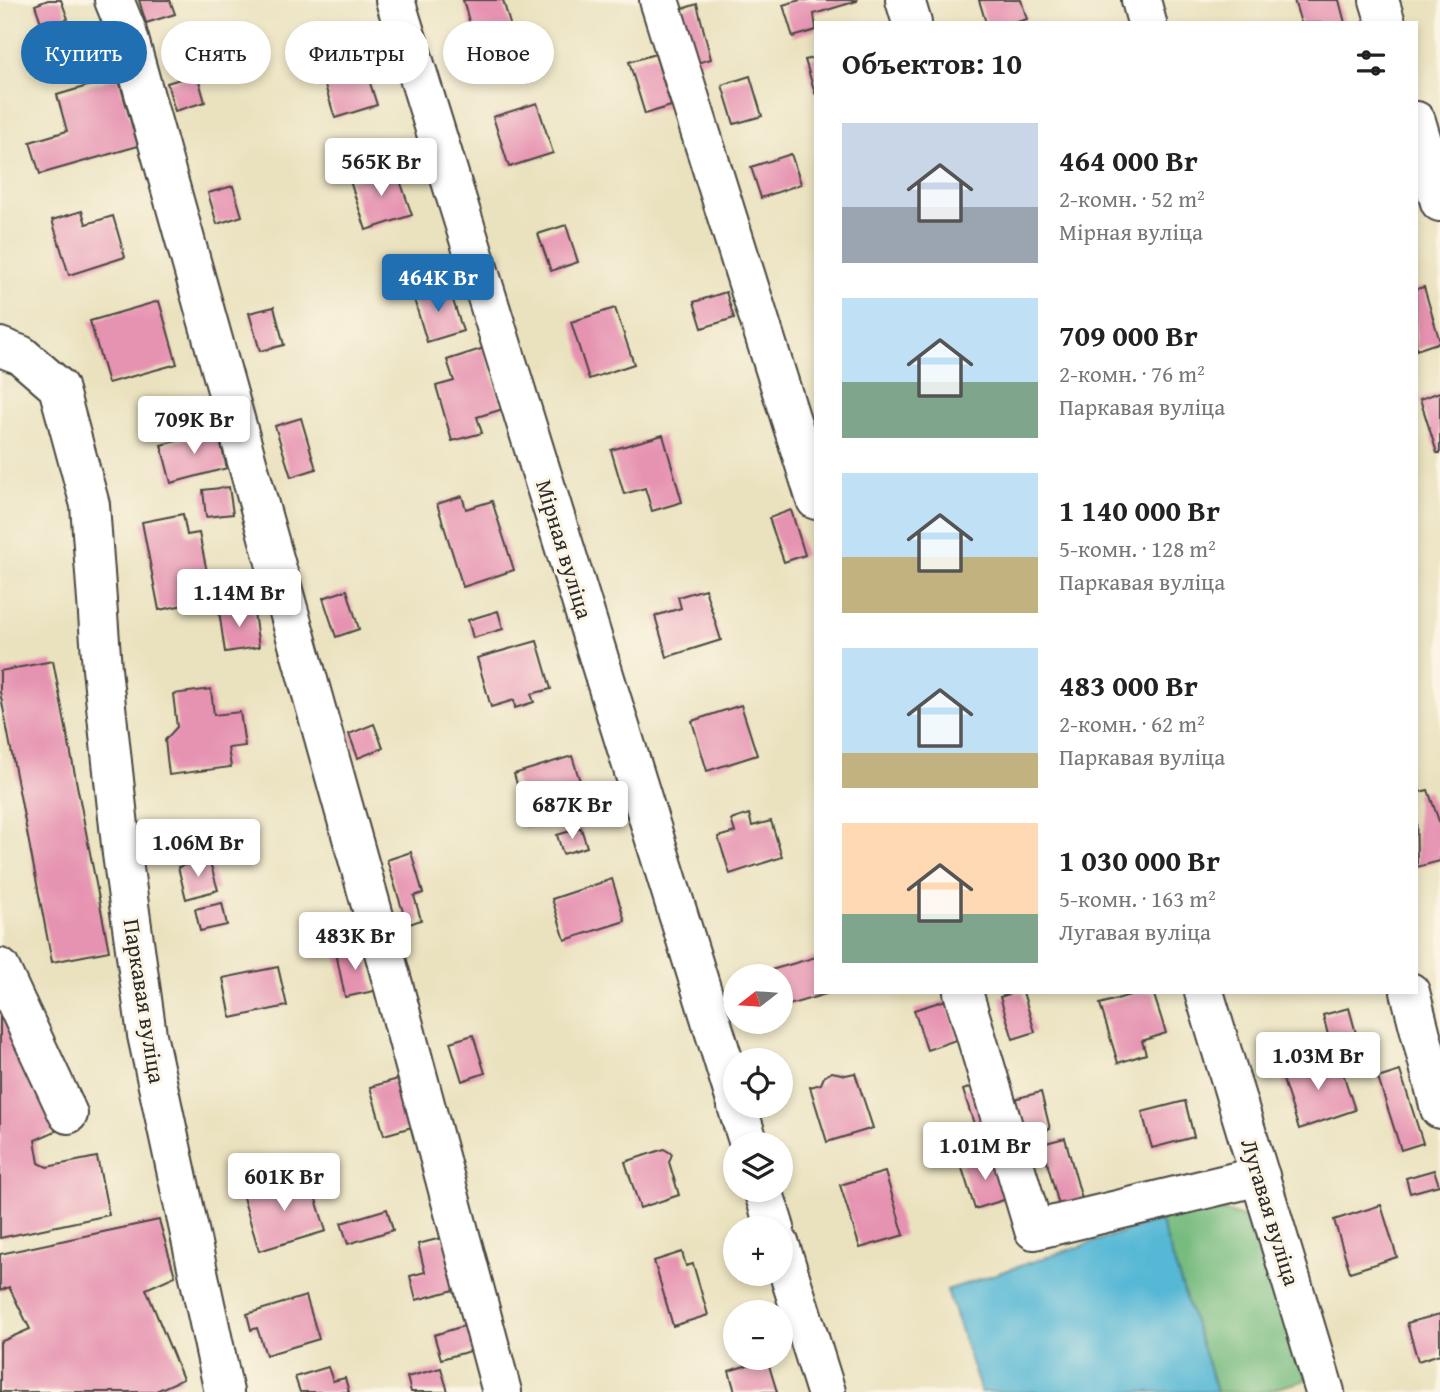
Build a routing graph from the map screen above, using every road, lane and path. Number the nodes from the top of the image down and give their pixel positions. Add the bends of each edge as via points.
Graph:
1 (114, 0) edge
2 (395, 0) edge
3 (659, 0) edge
4 (905, 0) edge
5 (1140, 0) edge
6 (1379, 0) edge
7 (911, 21) edge
8 (1146, 21) edge
9 (1385, 21) edge
10 (1418, 128) edge
11 (1440, 202) edge
12 (0, 347) edge
13 (814, 494) edge
14 (0, 968) edge
15 (964, 994) edge
16 (1205, 994) edge
17 (1411, 994) edge
18 (723, 1059) edge
19 (1440, 1110) edge
20 (68, 1114) dead end
21 (1260, 1177) junction
22 (793, 1286) edge
23 (224, 1392) edge
24 (502, 1392) edge
25 (826, 1392) edge
26 (1325, 1392) edge

1 - 24 street via 390,975
2 - 18 street, Мірная вуліца
3 - 13 street
4 - 7 street
5 - 8 street
6 - 9 street
10 - 11 street
12 - 23 street, Паркавая вуліца via 21,355 58,387 90,505 118,815 147,1035
14 - 20 street
15 - 21 street via 1034,1230
16 - 21 street, Лугавая вуліца
17 - 19 street
21 - 26 street, Лугавая вуліца
22 - 25 street

